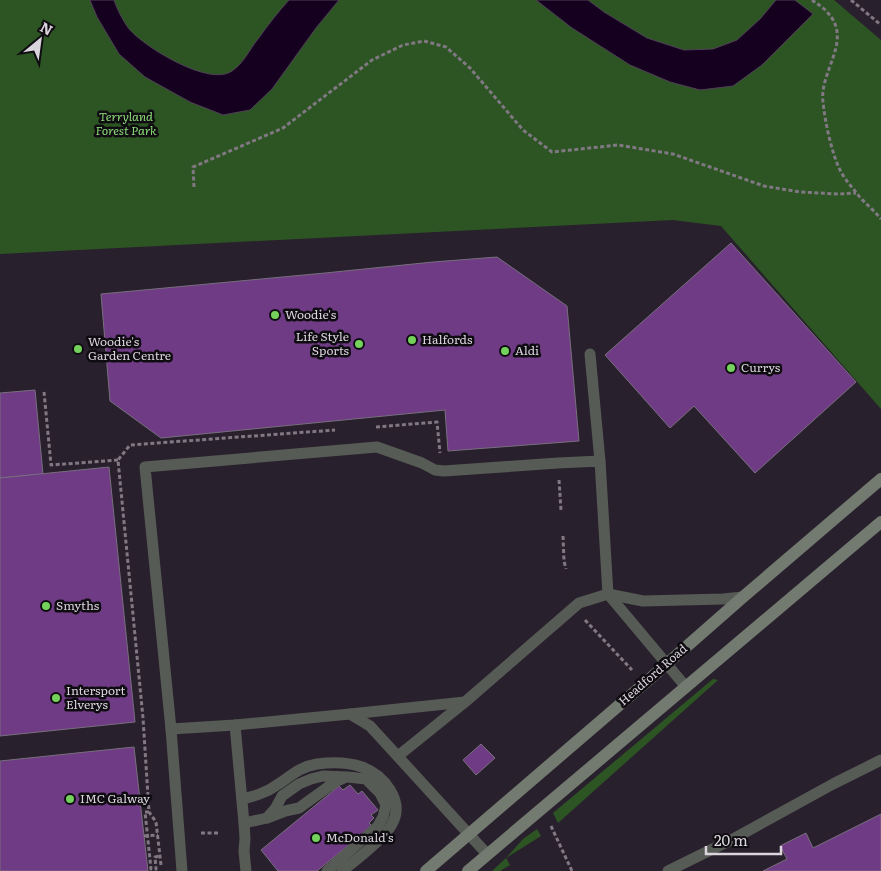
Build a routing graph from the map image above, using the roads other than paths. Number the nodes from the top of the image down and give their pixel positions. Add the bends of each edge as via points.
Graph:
1 (590, 354) dead end
2 (600, 461) junction
3 (881, 479) edge
4 (878, 527) edge
5 (608, 594) junction
6 (743, 597) junction
7 (667, 664) junction
8 (686, 687) junction
9 (465, 702) junction
10 (350, 714) junction
11 (236, 725) junction
12 (171, 729) junction
13 (398, 756) junction
14 (881, 760) edge
15 (348, 777) junction
16 (242, 799) junction
17 (267, 818) junction
18 (244, 823) junction
19 (468, 834) junction
20 (487, 854) junction
21 (182, 871) edge
22 (246, 871) edge
23 (327, 871) edge
24 (342, 871) edge
25 (426, 871) edge
26 (468, 871) edge
27 (668, 871) edge

1 - 2 lane
2 - 5 lane
2 - 12 lane via 444,471 377,448 145,467
3 - 6 main road, Headford Road
4 - 8 main road
5 - 6 lane via 643,601
5 - 7 lane
5 - 9 lane via 579,603
6 - 7 main road, Headford Road
7 - 8 lane
7 - 19 main road, Headford Road
8 - 20 main road
9 - 10 lane
9 - 13 lane
10 - 11 lane
10 - 13 lane via 370,726
11 - 12 lane
11 - 16 lane
12 - 21 lane
13 - 19 lane
14 - 27 lane
15 - 17 lane via 335,782 299,808
15 - 17 lane via 323,776 299,784 282,796
15 - 23 lane via 366,779 380,793 386,805 378,826
16 - 18 lane
16 - 24 lane via 259,795 301,768 316,764 362,767 383,780 395,800 393,823 388,832
17 - 18 lane
18 - 22 lane
19 - 20 lane
19 - 25 main road, Headford Road
20 - 26 main road

